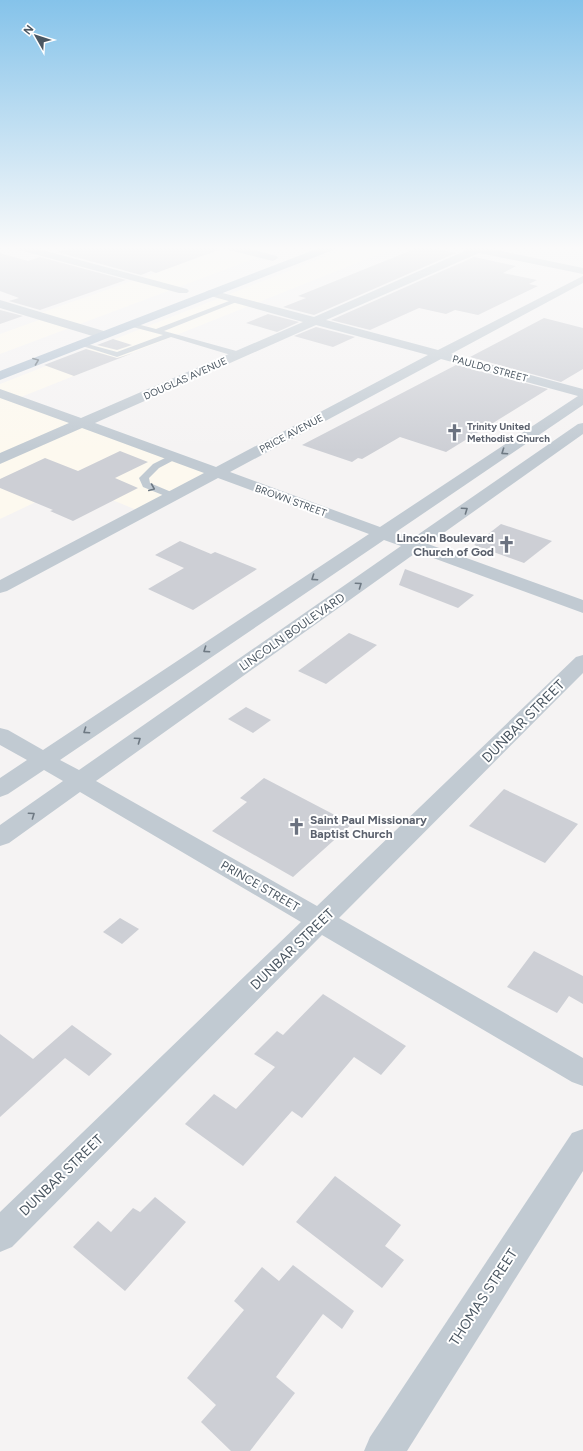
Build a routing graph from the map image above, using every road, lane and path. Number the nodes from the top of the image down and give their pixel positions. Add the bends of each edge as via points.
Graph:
1 (39, 316) edge
2 (153, 316) edge
3 (196, 316) edge
4 (295, 316) edge
5 (326, 316) edge
6 (515, 316) edge
7 (105, 321) dead end
8 (314, 321) junction
9 (132, 324) junction
10 (83, 329) junction
11 (157, 331) junction
12 (103, 335) junction
13 (170, 335) junction
14 (62, 337) dead end
15 (80, 344) junction
16 (237, 354) junction
17 (441, 355) junction
18 (0, 376) edge
19 (0, 393) edge
20 (583, 393) edge
21 (583, 399) edge
22 (83, 423) junction
23 (583, 427) edge
24 (173, 457) junction
25 (0, 460) edge
26 (217, 473) junction
27 (173, 496) junction
28 (381, 533) junction
29 (414, 546) junction
30 (0, 587) edge
31 (583, 607) edge
32 (583, 662) edge
33 (0, 735) edge
34 (42, 760) junction
35 (79, 781) junction
36 (0, 789) edge
37 (0, 837) edge
38 (320, 921) junction
39 (583, 1073) edge
40 (583, 1143) edge
41 (0, 1235) edge
42 (384, 1451) edge

1 - 10 street
2 - 9 main road
3 - 11 lane
4 - 8 street, PAULDO STREET
5 - 8 street, DOUGLAS AVENUE
6 - 17 street, PRICE AVENUE
7 - 10 main road
8 - 16 street, DOUGLAS AVENUE
8 - 17 street, PAULDO STREET
9 - 11 lane
9 - 12 main road
10 - 12 street
10 - 14 main road
11 - 13 lane
12 - 15 main road
13 - 15 lane via 117,355
13 - 16 lane
18 -> 15 main road
16 - 22 street, DOUGLAS AVENUE
17 - 20 street, PAULDO STREET
17 - 26 street, PRICE AVENUE
19 - 22 street, BROWN STREET
21 -> 28 street
22 - 24 street, BROWN STREET
22 - 25 street, DOUGLAS AVENUE
29 -> 23 street, LINCOLN BOULEVARD
24 - 26 street, BROWN STREET
24 -> 27 lane via 156,466 144,478 146,485
26 - 27 street, PRICE AVENUE
26 - 28 street, BROWN STREET
27 - 30 street, PRICE AVENUE
28 - 29 street, BROWN STREET
28 -> 34 street
29 - 31 street, BROWN STREET
35 -> 29 street, LINCOLN BOULEVARD
32 - 38 street, DUNBAR STREET
33 - 34 street, PRINCE STREET
34 - 35 street, PRINCE STREET
34 - 36 street
37 -> 35 street, LINCOLN BOULEVARD
35 - 38 street, PRINCE STREET
38 - 39 street, PRINCE STREET
38 - 41 street, DUNBAR STREET
40 - 42 street, THOMAS STREET

